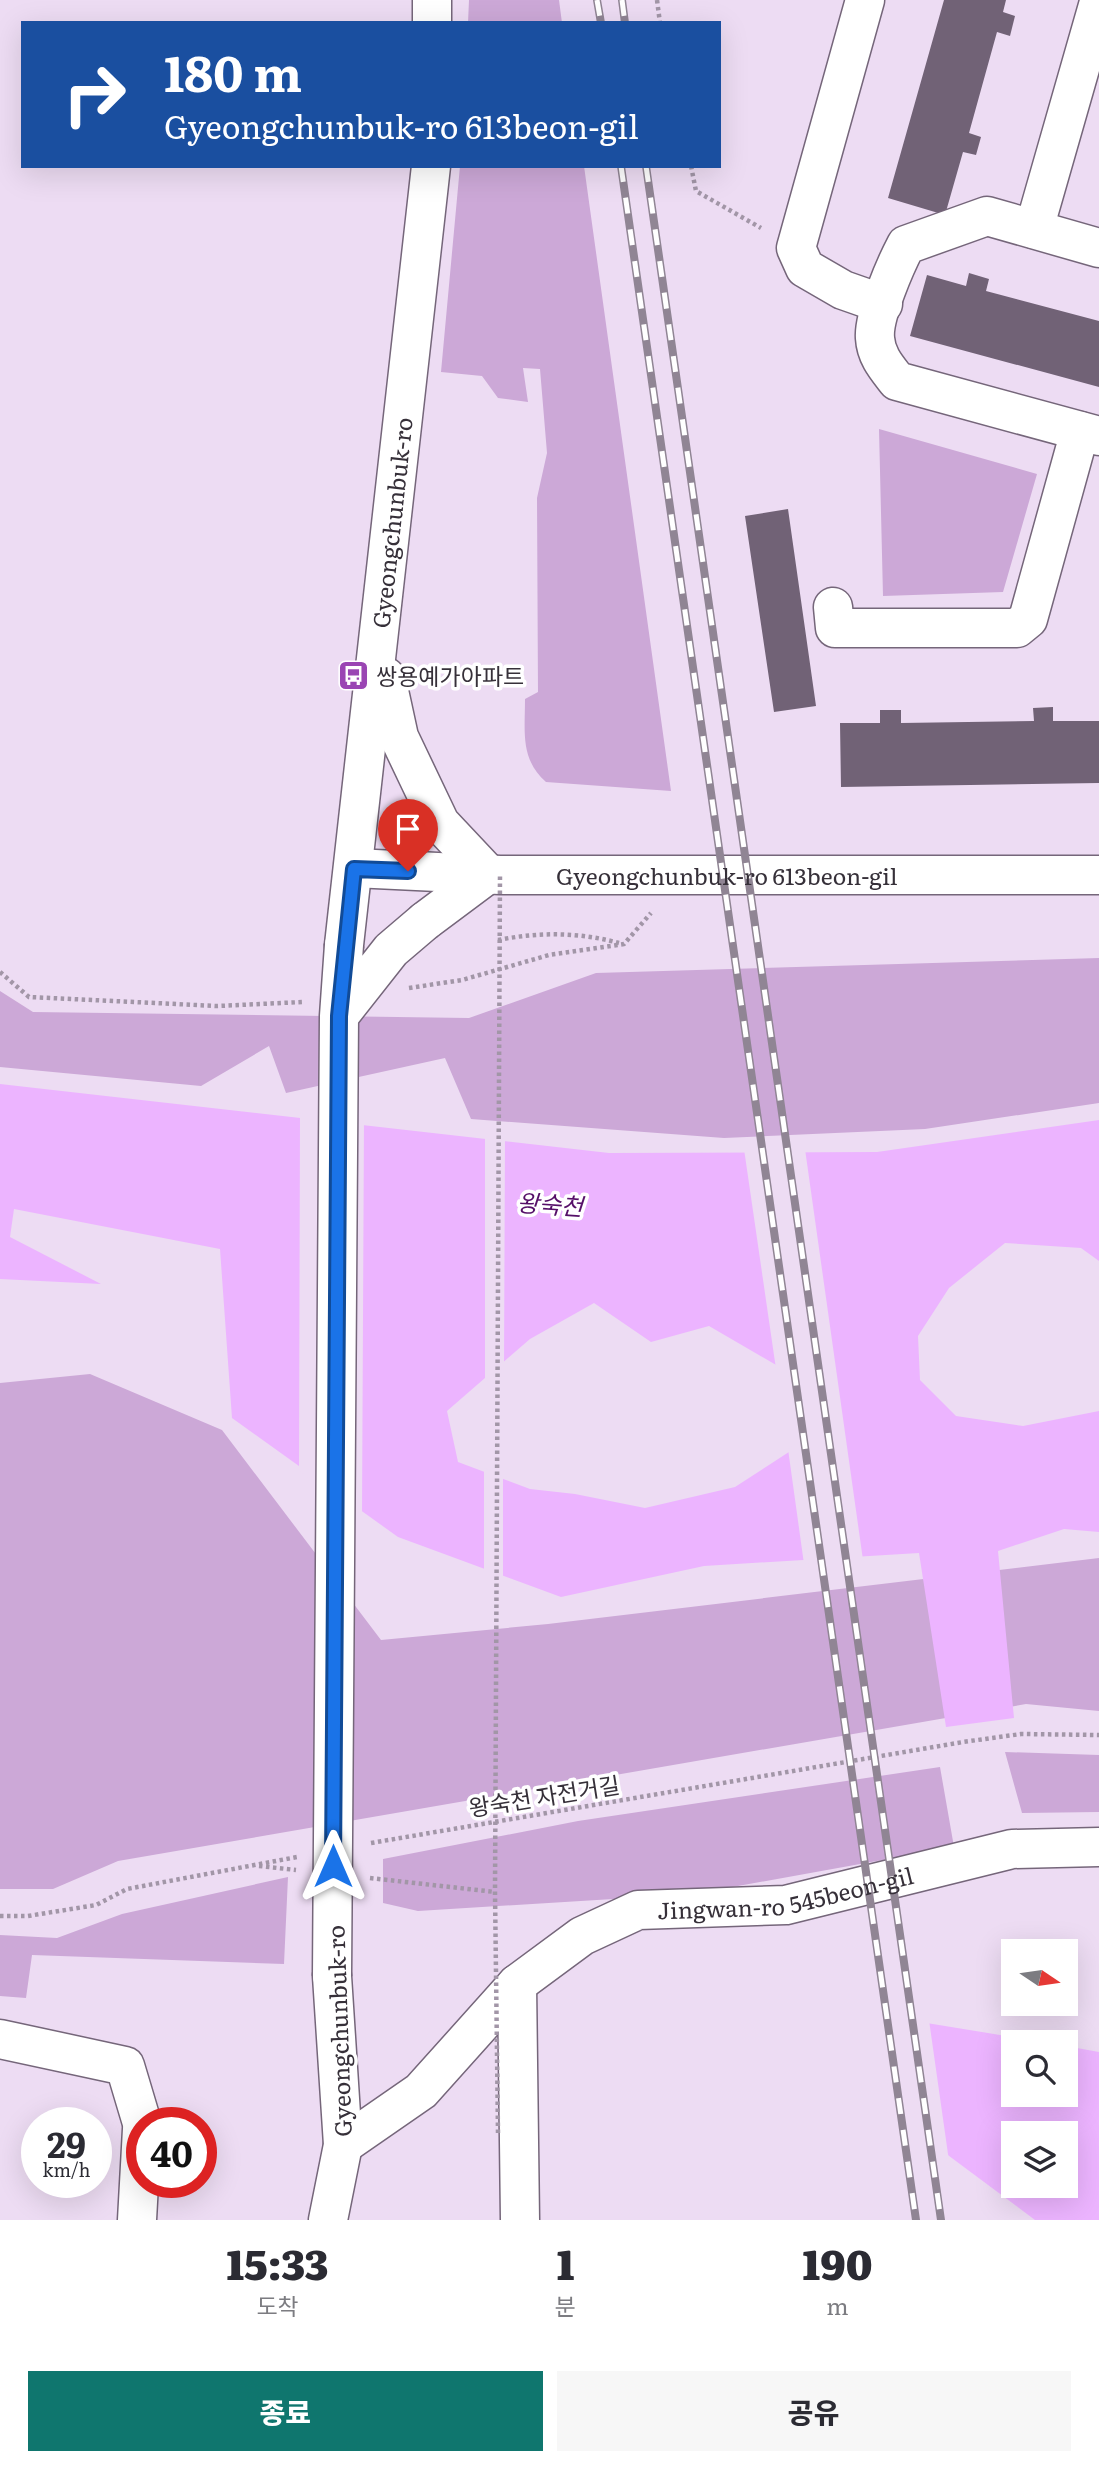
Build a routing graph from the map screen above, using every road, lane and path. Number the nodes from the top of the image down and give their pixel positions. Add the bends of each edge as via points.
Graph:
1 (432, 0) edge
2 (657, 0) edge
3 (865, 0) edge
4 (1099, 2) edge
5 (432, 21) edge
6 (660, 21) edge
7 (431, 168) edge
8 (691, 168) edge
9 (1034, 229) junction
10 (796, 248) junction
11 (1099, 248) edge
12 (883, 303) junction
13 (1090, 433) edge
14 (833, 607) dead end
15 (379, 647) junction
16 (354, 869) junction
17 (494, 874) junction
18 (1099, 875) edge
19 (498, 940) junction
20 (624, 944) dead end
21 (339, 1016) junction
22 (1099, 1735) edge
23 (362, 1844) dead end
24 (1099, 1847) edge
25 (307, 1855) dead end
26 (0, 1916) edge
27 (517, 1984) junction
28 (0, 2039) edge
29 (137, 2107) edge
30 (498, 2133) dead end
31 (343, 2145) junction
32 (138, 2198) edge
33 (137, 2220) edge
34 (328, 2220) edge
35 (520, 2220) edge

1 - 5 street
2 - 6 path
3 - 10 street
4 - 9 street
7 - 15 street, Gyeongchunbuk-ro
8 - 10 path via 696,191
9 - 11 street
9 - 12 street via 987,216 906,245 892,270
10 - 12 street via 805,268 844,290
12 - 13 street via 874,337 881,362 897,381
13 - 14 street via 1028,619 1017,628 835,628
15 - 16 street, Gyeongchunbuk-ro
15 - 17 street via 399,737 440,823
16 - 17 street, Gyeongchunbuk-ro 613beon-gil
16 - 21 street, Gyeongchunbuk-ro, bridge
17 - 18 street, Gyeongchunbuk-ro 613beon-gil
17 - 19 path, bridge
17 - 21 street, bridge via 391,950
19 - 20 path via 525,934 588,934
19 - 30 path, bridge
21 - 31 street, Gyeongchunbuk-ro, bridge via 332,1976
22 - 23 path, 왕숙천 자전거길 via 1021,1734 964,1741
24 - 27 street, Jingwan-ro 545beon-gil via 1012,1849 786,1905 638,1910 582,1936
25 - 26 path via 127,1889 96,1905
27 - 31 street, Jingwan-ro 545beon-gil via 421,2091
27 - 35 street
28 - 29 street via 125,2066
31 - 34 street, Gyeongchunbuk-ro
32 - 33 street

